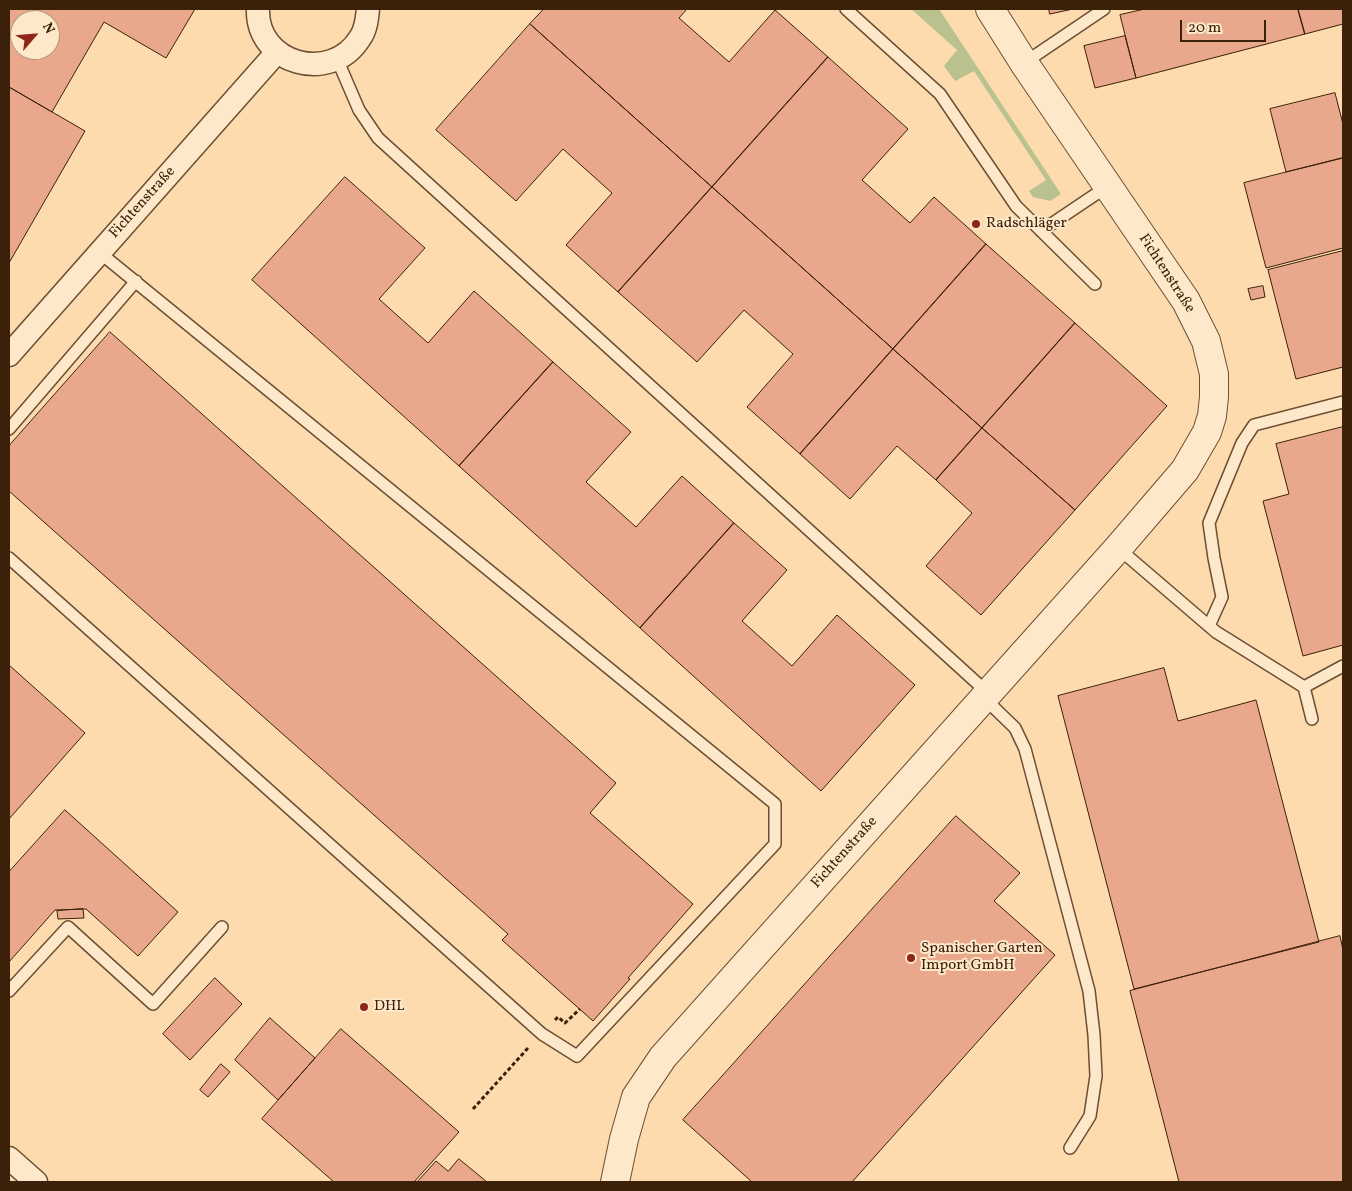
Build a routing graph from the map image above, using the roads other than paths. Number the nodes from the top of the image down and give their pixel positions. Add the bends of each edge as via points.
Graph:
1 (258, 9) edge
2 (368, 9) edge
3 (846, 9) edge
4 (990, 9) edge
5 (1104, 9) edge
6 (277, 52) junction
7 (338, 59) junction
8 (1024, 63) junction
9 (1108, 186) junction
10 (1041, 231) junction
11 (99, 252) junction
12 (136, 281) junction
13 (1095, 284) dead end
14 (9, 355) edge
15 (1343, 402) edge
16 (9, 429) edge
17 (1118, 548) junction
18 (9, 558) edge
19 (1209, 626) junction
20 (1343, 666) edge
21 (1304, 687) junction
22 (986, 695) junction
23 (1312, 719) dead end
24 (222, 927) dead end
25 (9, 992) edge
26 (1070, 1148) dead end
27 (9, 1158) edge
28 (36, 1182) edge
29 (615, 1182) edge

1 - 6 street via 267,40
2 - 7 street via 361,38
3 - 10 lane via 940,94 1016,206
4 - 8 street, Fichtenstraße
5 - 8 lane
6 - 7 street via 306,64
6 - 11 street, Fichtenstraße
7 - 22 lane via 359,110 378,138
8 - 9 street, Fichtenstraße
9 - 10 lane
9 - 17 street, Fichtenstraße via 1186,301 1206,342 1214,374 1212,416 1207,432 1185,470
10 - 13 lane
11 - 12 lane
11 - 14 street, Fichtenstraße
12 - 16 lane
12 - 18 lane via 775,804 775,844 577,1056 542,1034
15 - 19 lane via 1254,425 1242,443 1209,523 1222,597
17 - 19 lane
17 - 22 street, Fichtenstraße
19 - 21 lane
20 - 21 lane
21 - 23 lane
22 - 26 lane via 1015,728 1026,749 1088,991 1096,1076 1090,1116
22 - 29 street, Fichtenstraße via 663,1056 636,1097
24 - 25 lane via 153,1004 68,927
27 - 28 street

